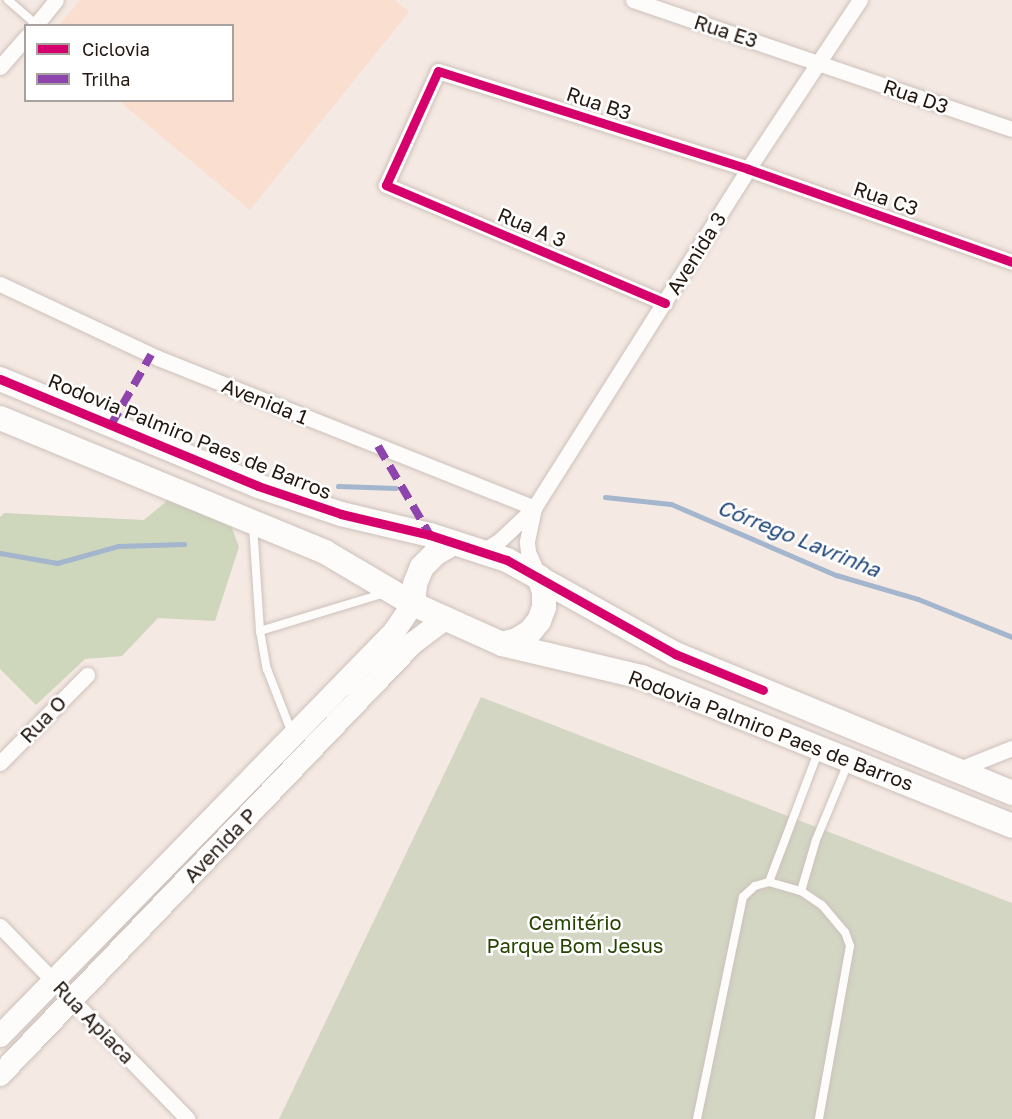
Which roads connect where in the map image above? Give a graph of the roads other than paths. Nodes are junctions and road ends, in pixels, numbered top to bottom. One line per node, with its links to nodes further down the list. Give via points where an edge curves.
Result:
1 (8, 0): 5 (lane)
2 (56, 0): 6 (street)
3 (633, 0): 8 (street, Rua E3)
4 (860, 0): 8 (street, Avenida 3)
5 (34, 24)
6 (36, 24)
7 (24, 39): 9 (street)
8 (819, 63): 10 (street, Rua D3); 11 (street, Avenida 3)
9 (0, 67)
10 (1012, 129)
11 (748, 169): 12 (street, Rua B3, via 438,71); 13 (street, Rua C3); 15 (street, Avenida 3)
12 (386, 184): 15 (street, Rua A 3)
13 (1012, 262)
14 (0, 284): 18 (street, Avenida 1, via 158,358)
15 (664, 303): 18 (street, Avenida 3)
16 (0, 380): 20 (main road, Rodovia Palmiro Paes de Barros, via 258,486 341,514)
17 (0, 418): 19 (main road, Rodovia Palmiro Paes de Barros)
18 (534, 508): 21 (street, via 501,540); 22 (street, via 527,542)
19 (253, 521): 23 (main road, Rodovia Palmiro Paes de Barros, via 325,552); 26 (lane)
20 (453, 543): 21 (main road, Rodovia Palmiro Paes de Barros); 24 (main road, via 436,552 422,567)
21 (481, 552): 22 (main road, Rodovia Palmiro Paes de Barros)
22 (539, 577): 27 (main road, via 544,599 539,621 530,633); 35 (main road, Rodovia Palmiro Paes de Barros, via 675,654)
23 (392, 591): 24 (main road, Rodovia Palmiro Paes de Barros); 26 (lane)
24 (413, 604): 25 (main road, Rodovia Palmiro Paes de Barros); 29 (street, Avenida P, via 394,632)
25 (445, 619): 27 (main road, Rodovia Palmiro Paes de Barros); 32 (street, Avenida P, via 413,643)
26 (260, 631): 29 (lane, via 267,669)
27 (502, 644): 30 (main road, Rodovia Palmiro Paes de Barros, via 642,677)
28 (87, 675): 34 (street, Rua O)
29 (294, 735): 32 (lane); 41 (street, Avenida P)
30 (819, 748): 33 (main road, Rodovia Palmiro Paes de Barros); 38 (lane)
31 (1012, 748): 35 (street)
32 (309, 752): 42 (street, Avenida P)
33 (849, 760): 37 (main road, Rodovia Palmiro Paes de Barros); 39 (lane, via 816,840)
34 (0, 763)
35 (957, 770): 36 (main road, Rodovia Palmiro Paes de Barros)
36 (1012, 793)
37 (1012, 826)
38 (769, 882): 39 (lane); 46 (lane, via 755,886 743,897)
39 (801, 891): 47 (lane, via 831,913 850,946)
40 (0, 926): 41 (street, Rua Apiaca)
41 (54, 980): 42 (street, Rua Apiaca); 43 (street, Avenida P)
42 (73, 1000): 44 (street, Avenida P); 45 (street, Rua Apiaca)
43 (0, 1036)
44 (0, 1075)
45 (188, 1119)
46 (697, 1119)
47 (819, 1119)

